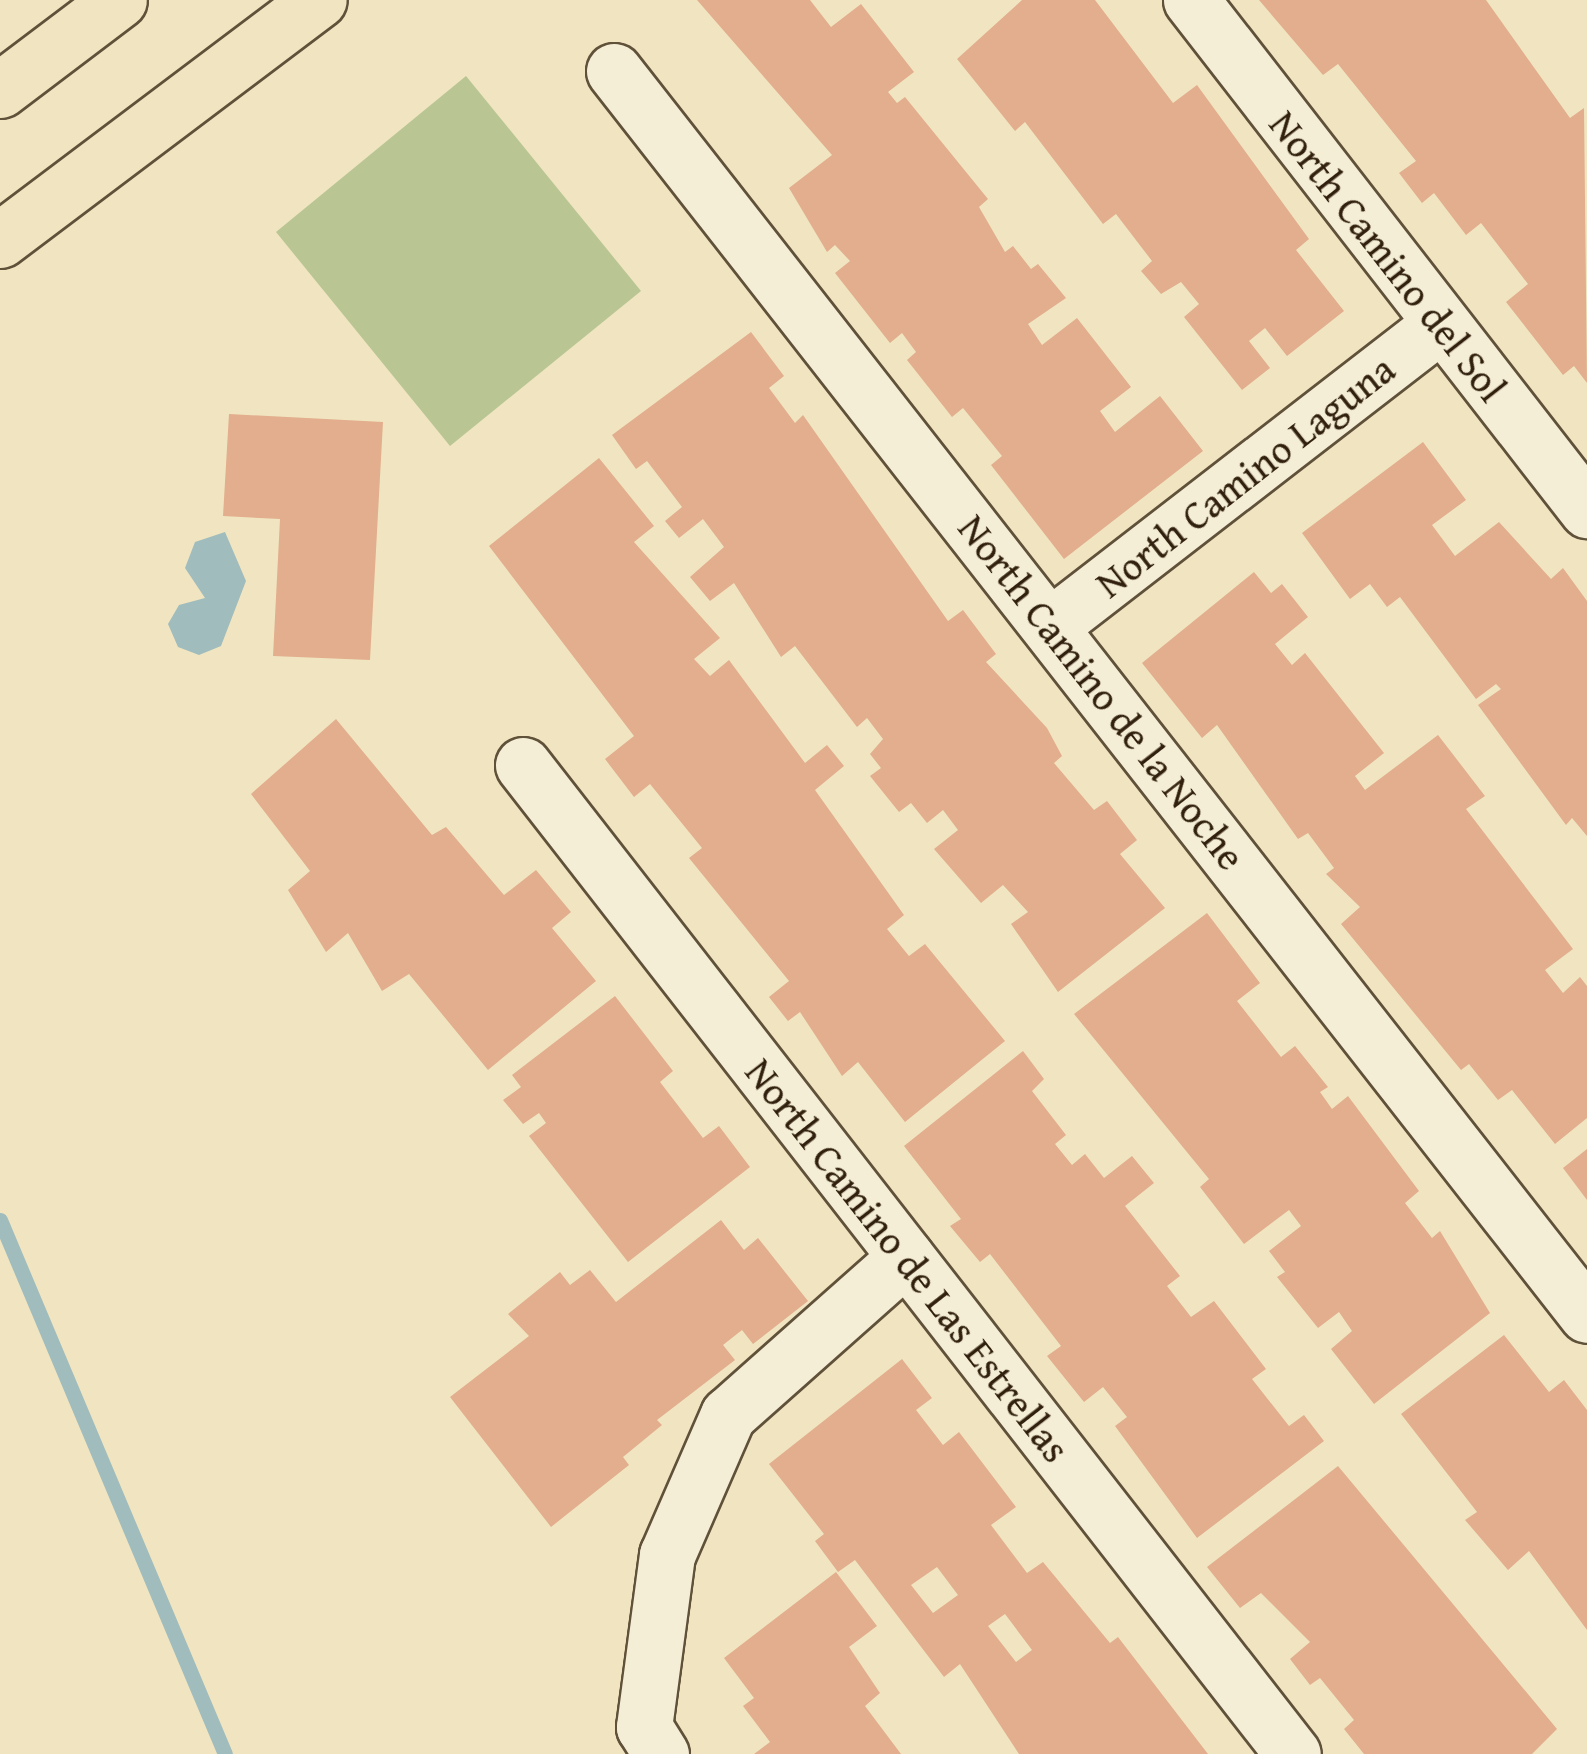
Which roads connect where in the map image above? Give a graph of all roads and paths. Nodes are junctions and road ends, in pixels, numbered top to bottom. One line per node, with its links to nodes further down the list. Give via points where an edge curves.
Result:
1 (120, 0): 5 (main road)
2 (319, 0): 6 (main road)
3 (1191, 0): 7 (street, North Camino del Sol)
4 (614, 71): 9 (street, North Camino de la Noche)
5 (0, 90)
6 (0, 240)
7 (1439, 325): 8 (street, North Camino del Sol); 9 (street, North Camino Laguna)
8 (1587, 510)
9 (1050, 626): 12 (street, North Camino de la Noche)
10 (523, 765): 11 (street, North Camino de Las Estrellas)
11 (906, 1257): 13 (street, via 728,1415 667,1555 644,1728); 14 (street, North Camino de Las Estrellas)
12 (1587, 1316)
13 (661, 1754)
14 (1293, 1754)

